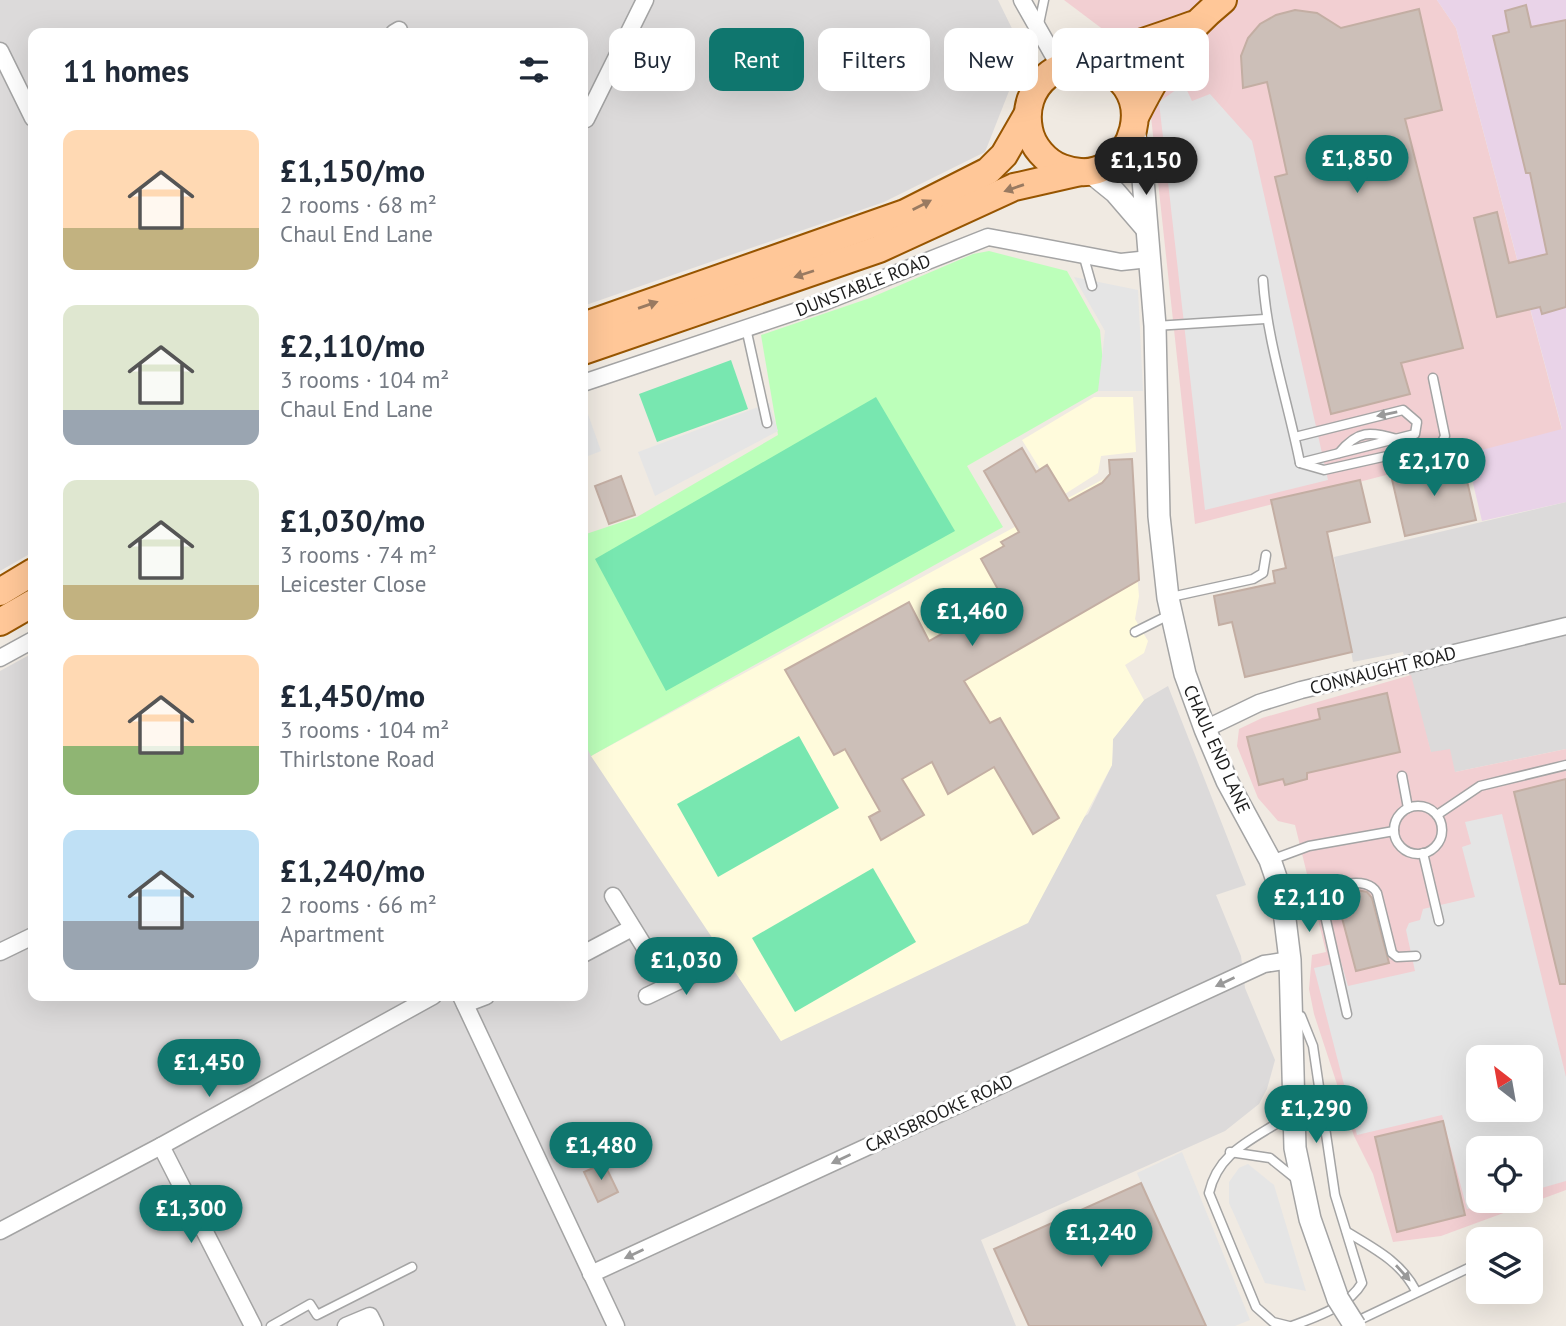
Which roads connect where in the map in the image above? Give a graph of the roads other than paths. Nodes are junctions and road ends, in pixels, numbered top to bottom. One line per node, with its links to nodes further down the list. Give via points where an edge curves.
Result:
1 (645, 0): 13 (street)
2 (1022, 0): 5 (street)
3 (1044, 0): 5 (lane)
4 (1223, 0): 6 (main road)
5 (1039, 25): 8 (street)
6 (1192, 25): 7 (main road); 15 (main road, via 1160,68)
7 (1183, 28)
8 (1052, 42)
9 (0, 51): 12 (street)
10 (1052, 77): 14 (main road, via 1037,87)
11 (1127, 91): 15 (main road)
12 (28, 108)
13 (588, 115)
14 (1027, 115): 16 (main road, via 1029,132 1042,154 1063,169); 23 (main road, one-way to 14, via 905,213 988,171 1004,155)
15 (1135, 123): 16 (main road, via 1118,158); 17 (street, CHAUL END LANE)
16 (1085, 171): 17 (street, via 1115,192); 26 (main road, DUNSTABLE ROAD, one-way to 26, via 1014,187 879,249)
17 (1146, 228): 19 (street, CHAUL END LANE)
18 (1083, 254): 19 (street, DUNSTABLE ROAD, via 1121,262); 21 (lane); 25 (street, DUNSTABLE ROAD, via 988,237)
19 (1149, 259): 24 (street, CHAUL END LANE)
20 (1263, 280): 22 (lane)
21 (1092, 286)
22 (1265, 318): 24 (lane); 30 (lane)
23 (588, 324)
24 (1155, 326): 38 (street, CHAUL END LANE, via 1158,516)
25 (746, 328): 28 (street, DUNSTABLE ROAD); 29 (lane)
26 (588, 349)
27 (1433, 378): 33 (lane, via 1445,436 1441,444 1324,470)
28 (588, 381)
29 (767, 423)
30 (1295, 437): 31 (lane, one-way to 30, via 1415,434 1417,422 1403,410); 33 (lane)
31 (1398, 440): 32 (lane); 32 (lane, via 1375,432 1351,438)
32 (1339, 453): 33 (lane)
33 (1300, 463)
34 (1266, 555): 38 (lane, via 1263,573 1252,579)
35 (28, 575): 36 (main road)
36 (0, 592)
37 (28, 606): 39 (main road)
38 (1169, 606): 41 (lane); 44 (street, CHAUL END LANE, via 1185,674)
39 (0, 622)
40 (1566, 626): 44 (street, CONNAUGHT ROAD, via 1301,690 1259,703)
41 (1135, 632)
42 (28, 643): 43 (street)
43 (0, 658)
44 (1205, 729): 51 (street, CHAUL END LANE)
45 (1566, 765): 48 (lane, via 1480,786)
46 (1402, 776): 47 (lane)
47 (1408, 808): 48 (lane, via 1424,806); 49 (lane, via 1397,817)
48 (1437, 815): 50 (lane, via 1441,838)
49 (1394, 831): 50 (lane, via 1400,846); 51 (lane, via 1309,845)
50 (1423, 853): 53 (lane)
51 (1270, 860): 59 (street, CHAUL END LANE, via 1282,895)
52 (613, 896): 54 (street)
53 (1439, 921)
54 (632, 928): 56 (street); 61 (street)
55 (28, 939): 57 (street)
56 (588, 951)
57 (0, 953)
58 (1416, 956): 65 (lane, via 1392,953 1373,885 1364,882 1328,892 1322,902)
59 (1290, 960): 66 (street, CHAUL END LANE); 75 (street, CARISBROOKE ROAD, one-way to 75, via 1264,964)
60 (710, 966): 61 (street)
61 (668, 985): 62 (street)
62 (647, 996)
63 (424, 1001): 68 (street)
64 (463, 1001): 75 (street)
65 (1347, 1014)
66 (1289, 1016): 67 (street, CHAUL END LANE); 72 (lane, via 1301,1016 1313,1046 1335,1195)
67 (1292, 1112): 69 (lane); 70 (street, CHAUL END LANE)
68 (161, 1146): 71 (street); 79 (street)
69 (1230, 1152): 70 (lane, via 1270,1158); 78 (lane, via 1217,1168 1209,1192 1256,1307)
70 (1302, 1184): 76 (street, CHAUL END LANE)
71 (0, 1231)
72 (1347, 1232): 77 (lane, one-way to 77, via 1387,1256 1409,1277); 84 (lane, via 1362,1283 1356,1295)
73 (412, 1267): 80 (lane, via 317,1315 310,1304)
74 (1466, 1269): 77 (lane)
75 (591, 1274): 83 (street)
76 (1335, 1290): 85 (street, CHAUL END LANE, bridge); 86 (street, CHAUL END LANE, bridge)
77 (1416, 1291): 85 (lane)
78 (1273, 1324): 84 (lane)
79 (253, 1326)
80 (271, 1326)
81 (346, 1326): 82 (street, via 370,1316)
82 (375, 1326)
83 (616, 1326)
84 (1290, 1326)
85 (1346, 1326)
86 (1355, 1326)

